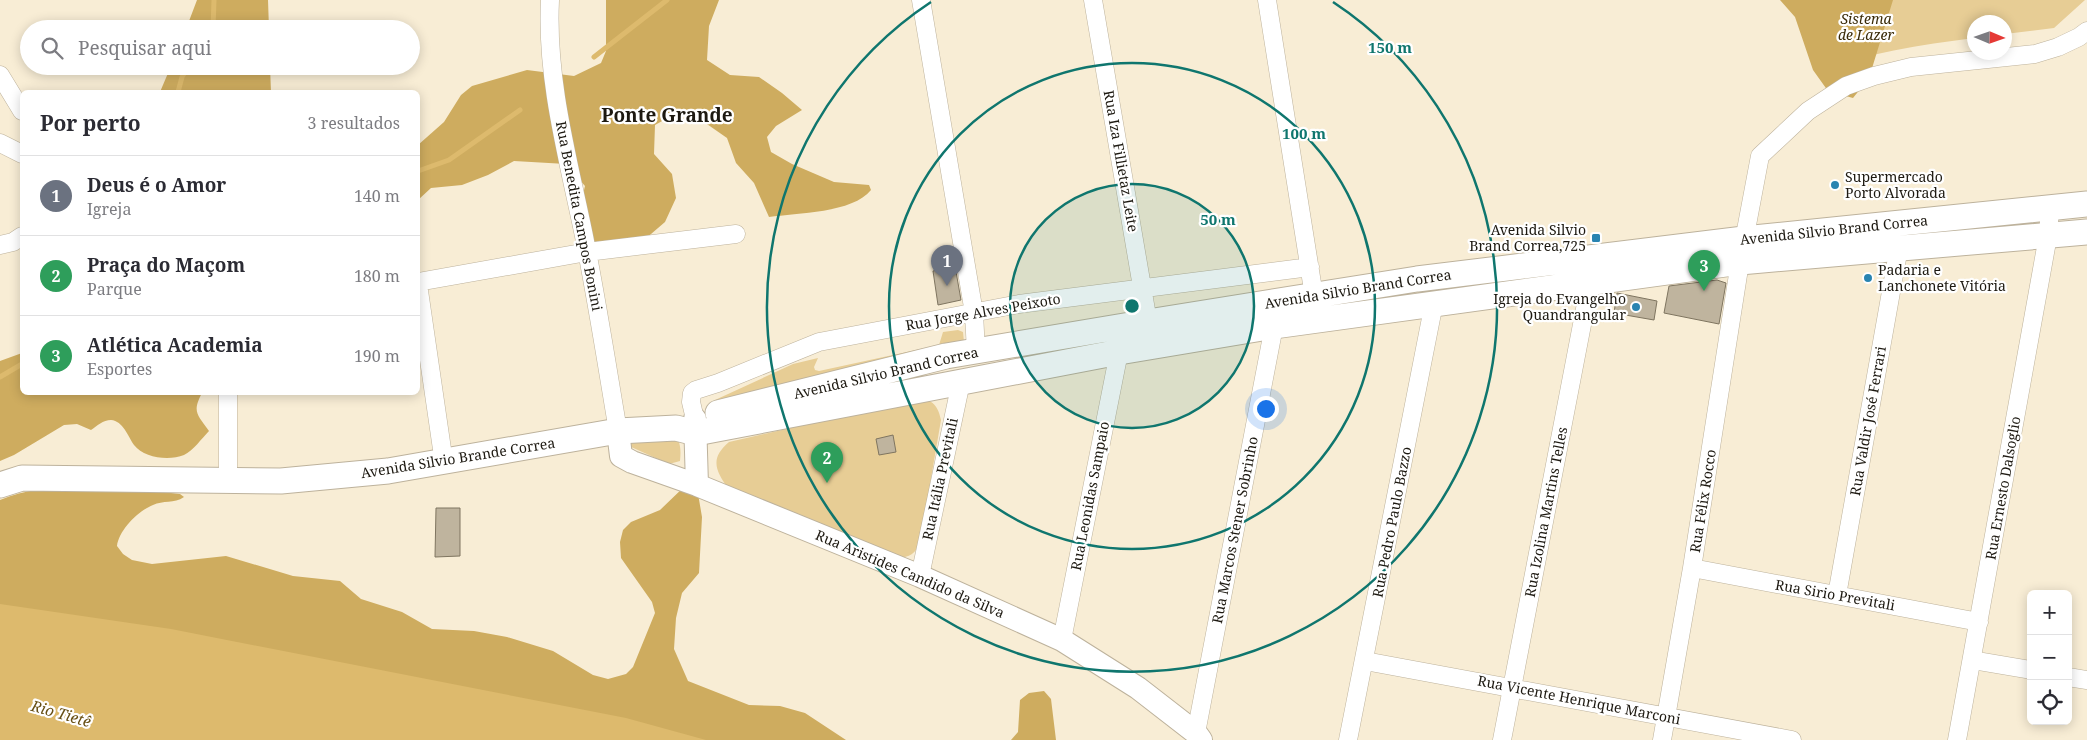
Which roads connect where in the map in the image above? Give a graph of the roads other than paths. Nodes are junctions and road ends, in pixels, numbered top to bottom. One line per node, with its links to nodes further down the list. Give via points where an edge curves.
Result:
1 (550, 0): 19 (street, Rua Benedita Campos Bonini, via 553,84)
2 (921, 0): 27 (street)
3 (1093, 0): 23 (street, Rua Iza Fillietaz Leite)
4 (1267, 0): 20 (street)
5 (2087, 31): 18 (street, Rua Félix Rocco, via 2058,47 2034,54 1911,67 1846,86 1808,111 1760,156)
6 (0, 75): 7 (street)
7 (20, 108)
8 (0, 143): 9 (street)
9 (20, 153)
10 (2087, 204): 11 (main road, Avenida Silvio Brand Correa)
11 (2050, 208): 14 (street); 18 (main road, Avenida Silvio Brand Correa)
12 (2087, 232): 14 (main road, Avenida Silvio Brand Correa)
13 (736, 234): 19 (street)
14 (2048, 236): 17 (main road, Avenida Silvio Brand Correa); 43 (street, Rua Ernesto Dalsoglio)
15 (20, 237): 16 (street)
16 (0, 245)
17 (1899, 247): 18 (main road, Avenida Silvio Brand Correa); 42 (street, Rua Valdir José Ferrari)
18 (1742, 251): 22 (main road, Avenida Silvio Brand Correa); 24 (main road, Avenida Silvio Brand Correa, via 1417,279); 40 (street, Rua Félix Rocco)
19 (587, 252): 21 (street); 35 (street, Rua Benedita Campos Bonini)
20 (1310, 268): 23 (street, Rua Jorge Alves Peixoto); 24 (street)
21 (420, 283)
22 (1590, 283): 26 (main road, Avenida Silvio Brand Correa); 50 (street, Rua Izolina Martins Telles)
23 (1142, 288): 27 (street, Rua Jorge Alves Peixoto); 28 (street, Rua Iza Fillietaz Leite)
24 (1314, 296): 28 (main road, Avenida Silvio Brand Correa)
25 (420, 297): 36 (street)
26 (1434, 304): 29 (main road, Avenida Silvio Brand Correa); 46 (street, Rua Pedro Paulo Bazzo)
27 (974, 313): 30 (street); 34 (street, Rua Jorge Alves Peixoto, via 819,342 696,390 691,398)
28 (1148, 322): 30 (main road, Avenida Silvio Brand Correa)
29 (1274, 326): 31 (main road, Avenida Silvio Brand Correa); 52 (street, Rua Marcos Stener Sobrinho)
30 (976, 352): 34 (main road, Avenida Silvio Brand Correa, via 946,356)
31 (1119, 352): 32 (main road, Avenida Silvio Brand Correa); 44 (street, Rua Leonidas Sampaio)
32 (961, 382): 34 (main road, Avenida Silvio Brand Correa); 41 (street, Rua Itália Previtali)
33 (228, 395): 37 (street)
34 (689, 427): 35 (main road, Avenida Silvio Brande Correa); 39 (street)
35 (618, 431): 36 (main road, Avenida Silvio Brande Correa); 39 (street, Rua Aristides Candido da Silva, via 621,456)
36 (444, 463): 37 (main road, Avenida Silvio Brande Correa, via 316,478)
37 (228, 481): 38 (main road, Avenida Silvio Brande Correa, via 22,478)
38 (0, 485)
39 (697, 485): 41 (street, Rua Aristides Candido da Silva)
40 (1692, 568): 42 (street, Rua Sirio Previtali); 51 (street, Rua Félix Rocco)
41 (920, 576): 44 (street, Rua Aristides Candido da Silva)
42 (1837, 595): 43 (street, Rua Sirio Previtali)
43 (1979, 622): 45 (street, Rua Ernesto Dalsoglio)
44 (1062, 640): 52 (street, Rua Aristides Candido da Silva, via 1138,688)
45 (1972, 660): 47 (street); 57 (street, Rua Ernesto Dalsoglio)
46 (1365, 661): 50 (street, Rua Vicente Henrique Marconi); 53 (street, Rua Pedro Paulo Bazzo)
47 (2027, 669)
48 (2072, 678): 49 (street)
49 (2087, 680)
50 (1512, 688): 51 (street, Rua Vicente Henrique Marconi); 54 (street, Rua Izolina Martins Telles)
51 (1667, 717): 55 (street, Rua Félix Rocco); 56 (street, Rua Vicente Henrique Marconi)
52 (1198, 737)
53 (1348, 740)
54 (1502, 740)
55 (1662, 740)
56 (1792, 740)
57 (1958, 740)

